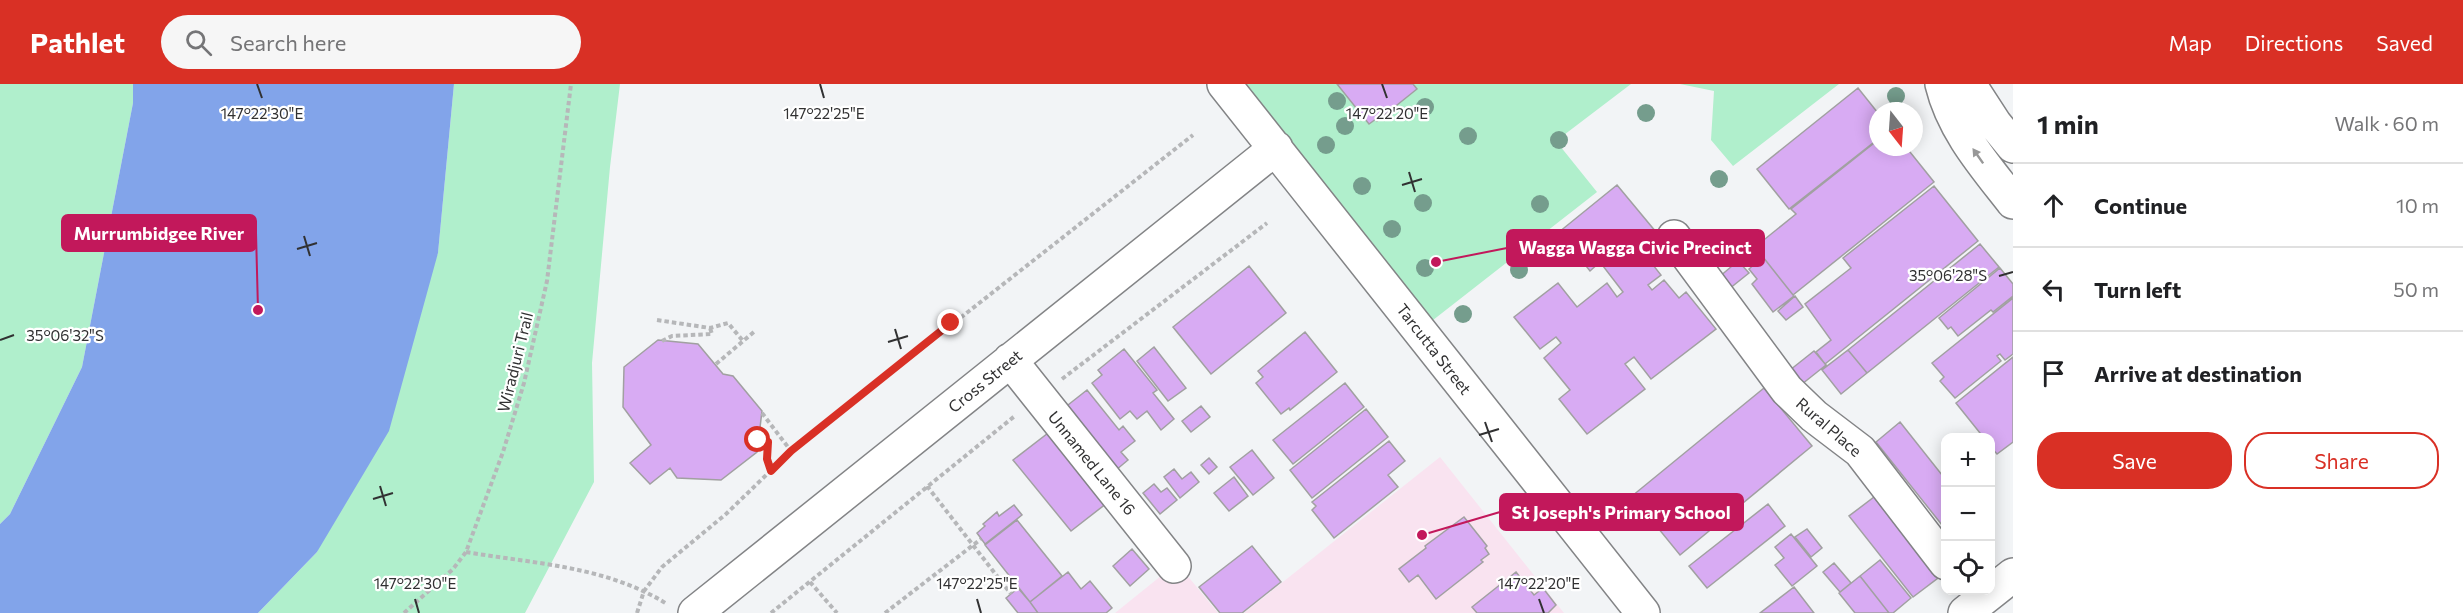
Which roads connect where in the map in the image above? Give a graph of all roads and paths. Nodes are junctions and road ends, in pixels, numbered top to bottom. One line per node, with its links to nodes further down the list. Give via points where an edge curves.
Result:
1 (571, 84): 24 (path, Wiradjuri Trail, via 554,239 537,329 503,452)
2 (1224, 84): 7 (street, Tarcutta Street)
3 (1942, 84): 8 (street, one-way to 3, via 1966,139)
4 (1969, 84): 6 (street)
5 (1193, 135): 19 (path)
6 (2013, 146)
7 (1276, 148): 15 (street, Cross Street); 37 (street, Tarcutta Street)
8 (2013, 202)
9 (1674, 237): 25 (street, Rural Place, via 1749,354 1814,416 1860,450)
10 (657, 320): 11 (path)
11 (711, 328): 13 (path, via 728,322); 14 (path, via 712,334 672,336)
12 (755, 331): 13 (path)
13 (743, 340): 16 (path)
14 (662, 341)
15 (1010, 360): 26 (street, Unnamed Lane 16); 32 (street, Cross Street)
16 (716, 364)
17 (762, 413): 19 (path)
18 (758, 440): 20 (path, via 768,442)
19 (791, 451): 20 (path)
20 (771, 471): 29 (path, via 662,567)
21 (927, 486): 23 (path)
22 (981, 539): 23 (path)
23 (973, 546): 30 (path); 36 (path)
24 (466, 552): 29 (path, via 572,567 615,578); 33 (path, Wiradjuri Trail, via 453,569)
25 (1941, 556)
26 (1174, 566)
27 (2013, 575): 31 (street)
28 (810, 581): 35 (path)
29 (644, 591): 32 (path); 34 (path)
30 (1011, 594)
31 (1970, 602)
32 (683, 610)
33 (404, 613)
34 (637, 613)
35 (837, 613)
36 (885, 613)
37 (1643, 613)

